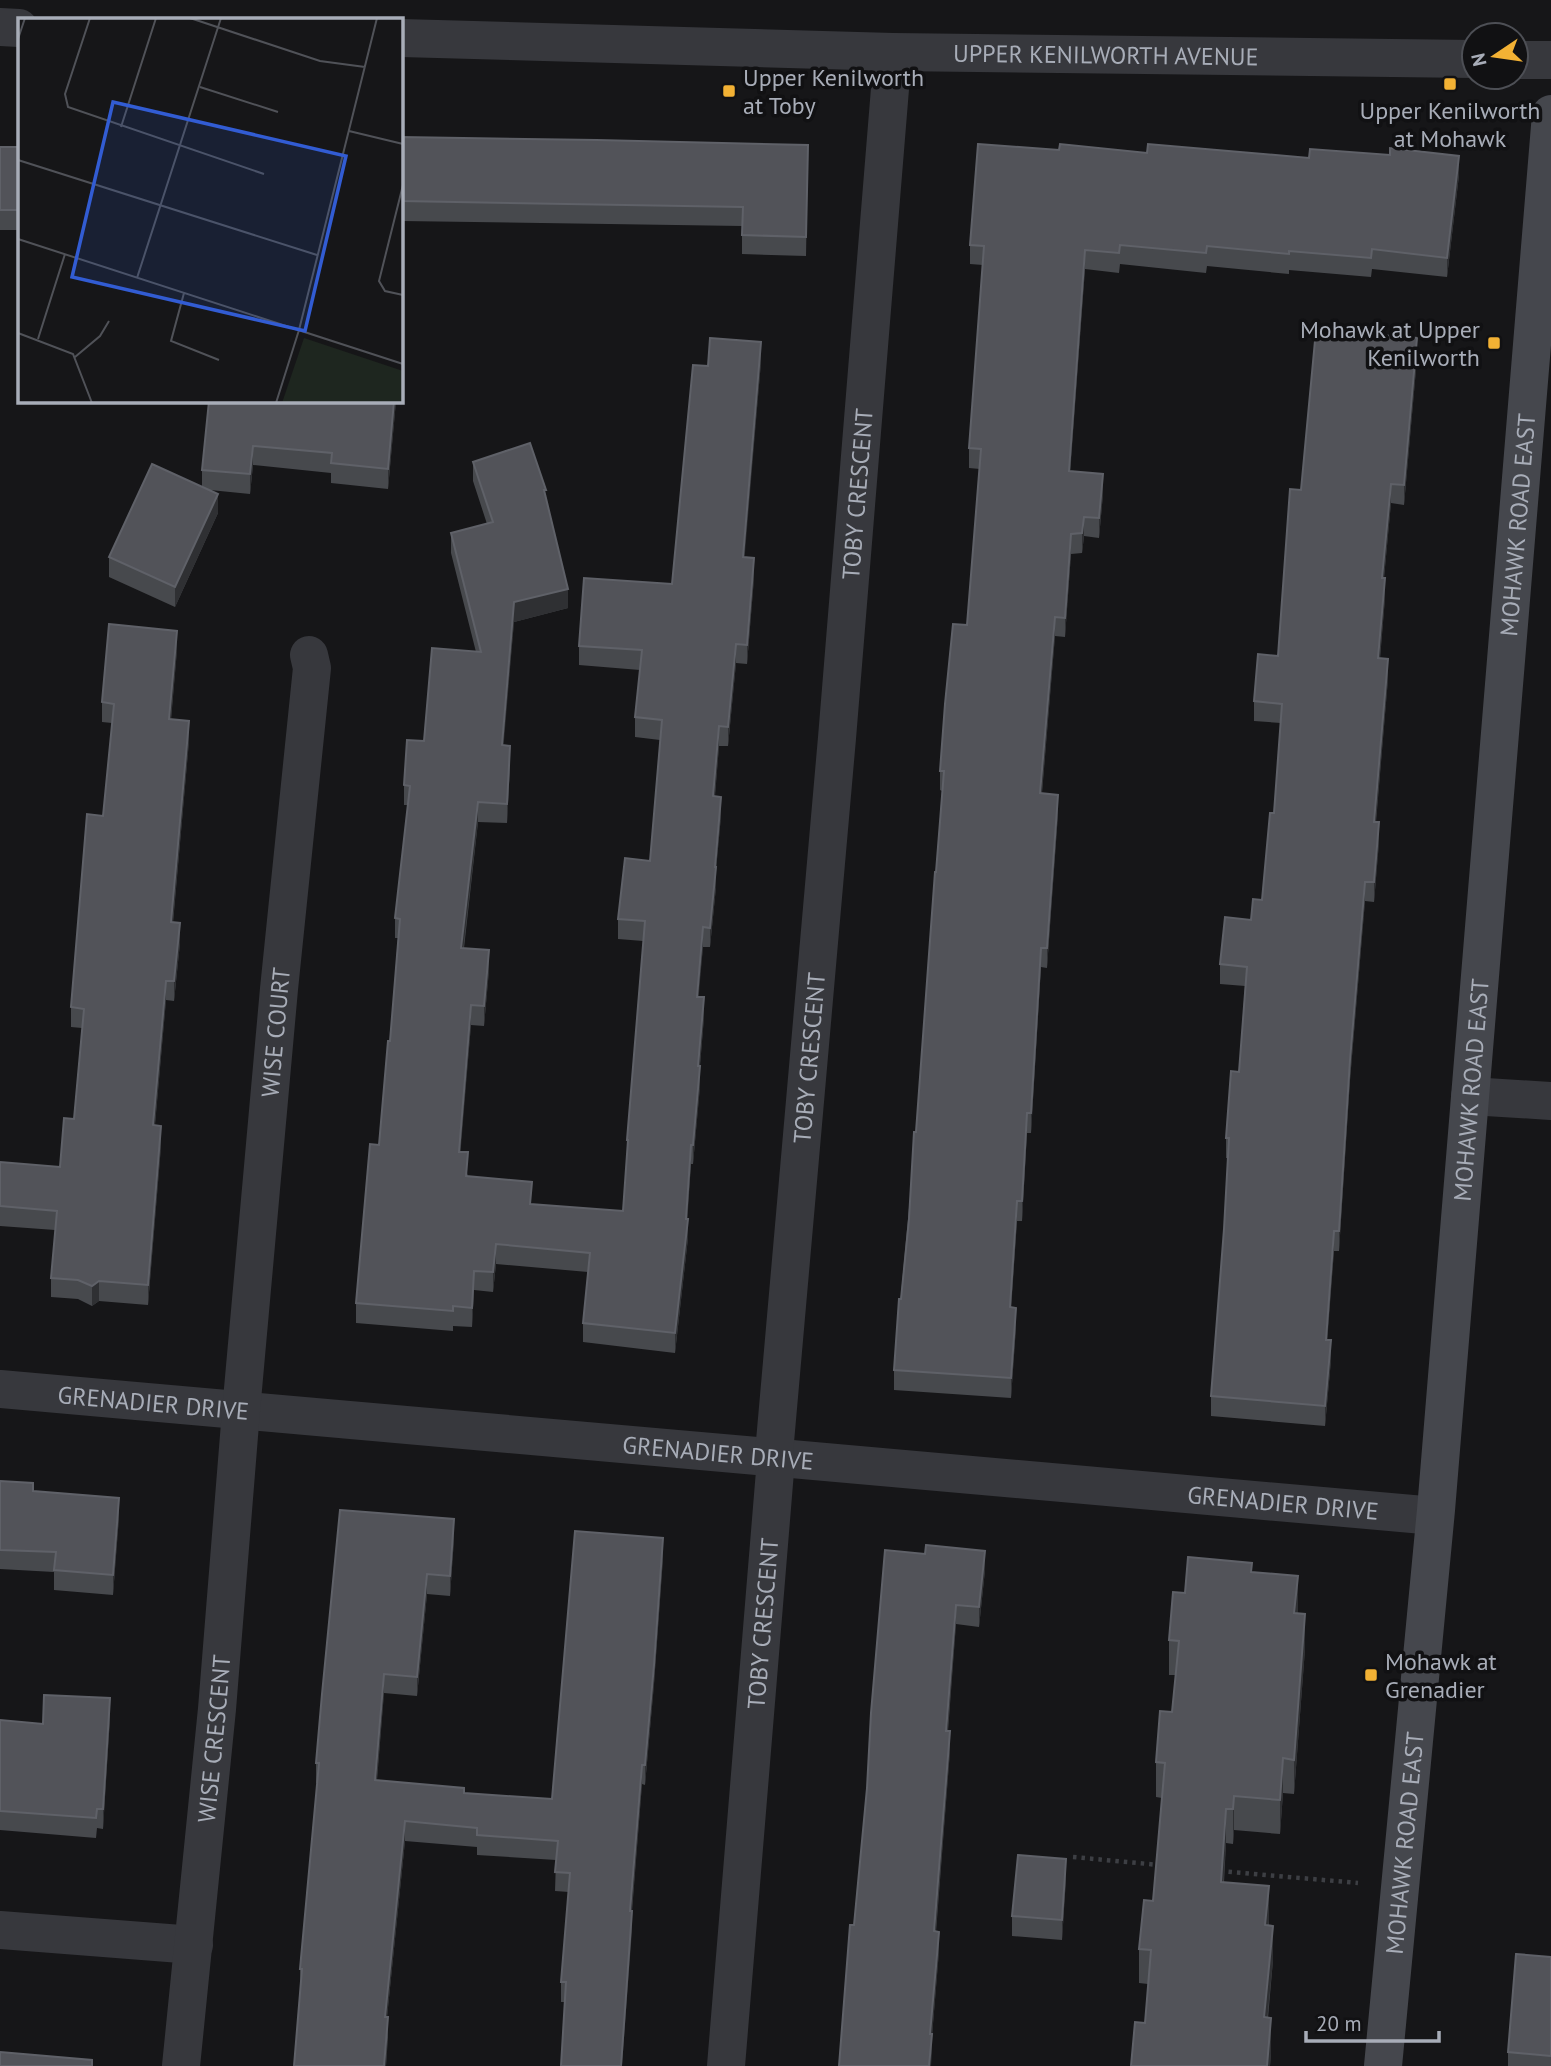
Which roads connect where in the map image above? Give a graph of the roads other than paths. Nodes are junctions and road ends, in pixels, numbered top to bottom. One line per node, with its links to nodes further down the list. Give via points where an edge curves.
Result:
1 (0, 27): 2 (street)
2 (18, 28)
3 (402, 38): 4 (street, UPPER KENILWORTH AVENUE)
4 (893, 52): 5 (street, UPPER KENILWORTH AVENUE); 14 (street, TOBY CRESCENT)
5 (1460, 59)
6 (1530, 60): 7 (street)
7 (1551, 60)
8 (1551, 114): 10 (main road, MOHAWK ROAD EAST)
9 (309, 655): 13 (street, WISE COURT, via 312,668)
10 (1470, 1096): 11 (street); 15 (main road, MOHAWK ROAD EAST)
11 (1551, 1101)
12 (0, 1389): 13 (street, GRENADIER DRIVE)
13 (241, 1411): 14 (street, GRENADIER DRIVE); 17 (street, WISE CRESCENT)
14 (776, 1459): 15 (street, GRENADIER DRIVE); 19 (street, TOBY CRESCENT)
15 (1435, 1516): 20 (main road, MOHAWK ROAD EAST)
16 (0, 1930): 17 (street)
17 (194, 1945): 18 (street, WISE CRESCENT)
18 (181, 2066)
19 (726, 2066)
20 (1383, 2066)

